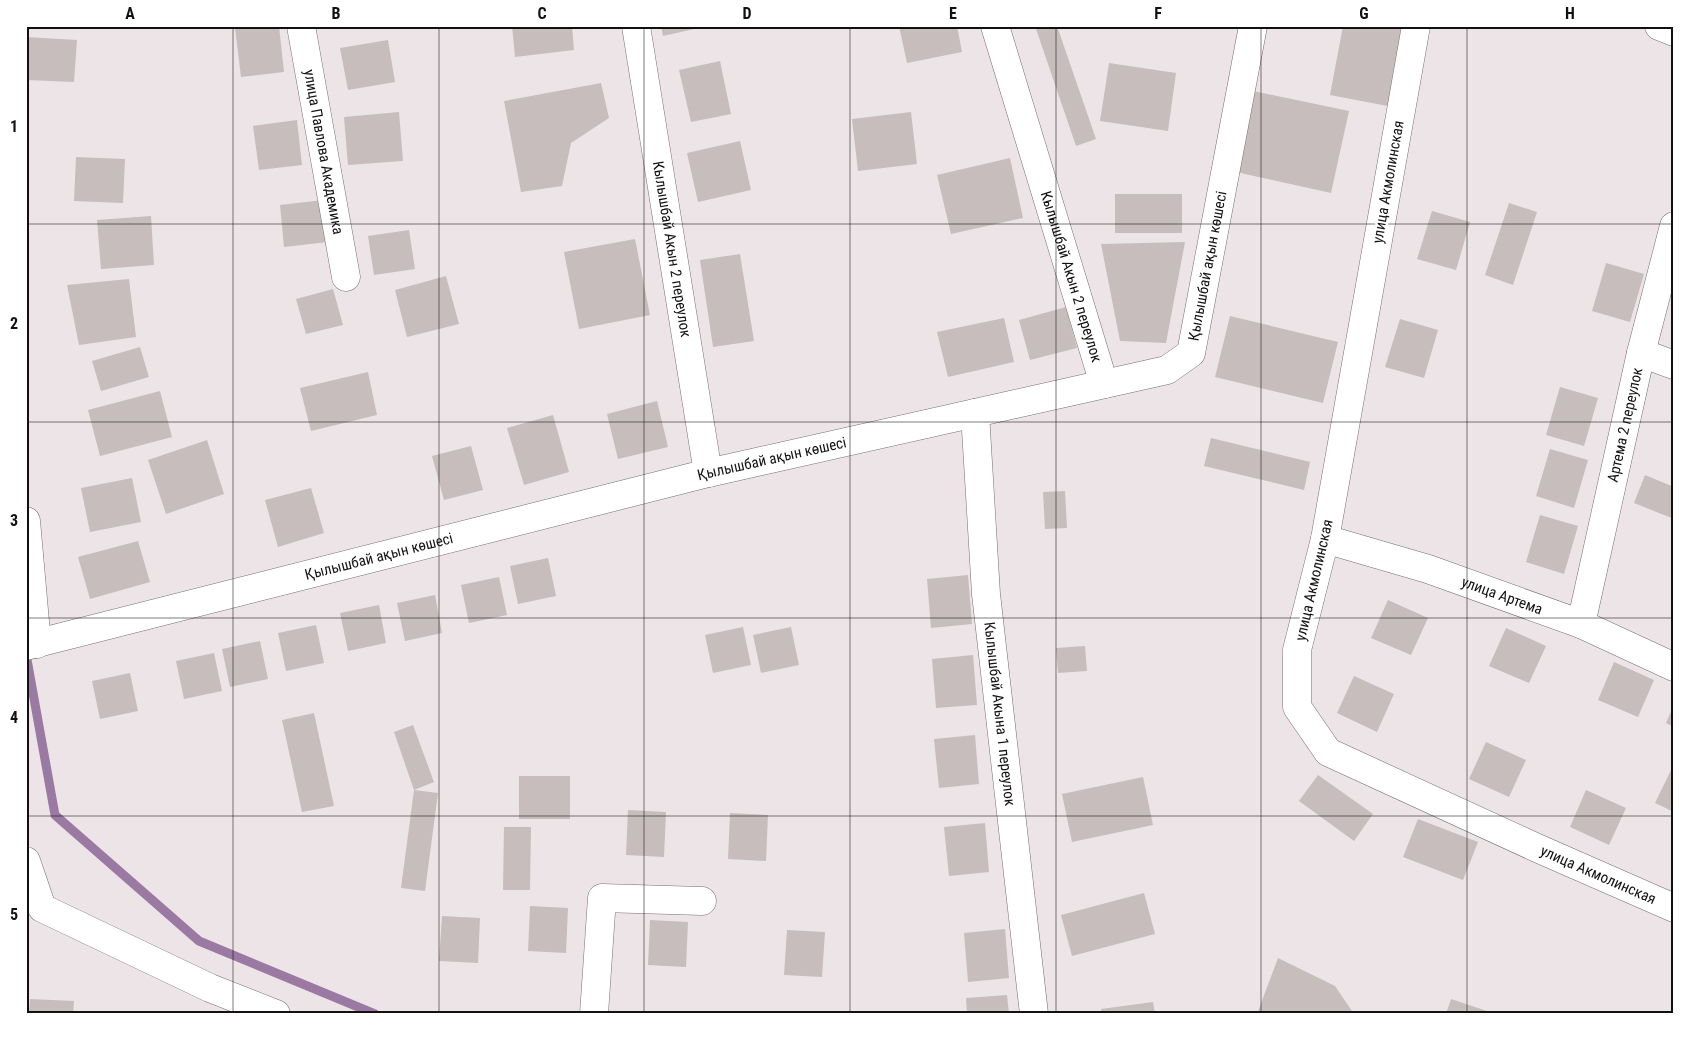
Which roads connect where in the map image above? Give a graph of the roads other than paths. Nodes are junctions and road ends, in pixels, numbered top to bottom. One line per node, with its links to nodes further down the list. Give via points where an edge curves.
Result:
1 (302, 26): 9 (street, улица Павлова Академика)
2 (636, 26): 14 (street, Кылышбай Акын 2 переулок)
3 (995, 26): 12 (street, Кылышбай Акын 2 переулок)
4 (1253, 26): 12 (street, Қылышбай ақын көшесі, via 1191,353 1167,370)
5 (1416, 26): 16 (street, улица Акмолинская)
6 (1659, 26): 7 (street)
7 (1674, 32)
8 (1674, 226): 10 (street, Артема 2 переулок)
9 (346, 277)
10 (1641, 353): 11 (street); 17 (street, Артема 2 переулок)
11 (1674, 365)
12 (1104, 384): 13 (street, Қылышбай ақын көшесі)
13 (975, 413): 14 (street, Қылышбай ақын көшесі); 26 (street, Кылышбай Акына 1 переулок, via 986,594)
14 (708, 473): 18 (street, Қылышбай ақын көшесі)
15 (26, 521): 18 (street)
16 (1325, 539): 17 (street, улица Артема, via 1428,569); 22 (street, улица Акмолинская, via 1297,650 1297,707 1328,752)
17 (1581, 624): 19 (street, улица Артема)
18 (32, 645)
19 (1674, 668)
20 (26, 861): 23 (street)
21 (702, 901): 25 (street, via 602,898)
22 (1674, 908)
23 (34, 912): 24 (street)
24 (276, 1014)
25 (594, 1014)
26 (1034, 1014)

